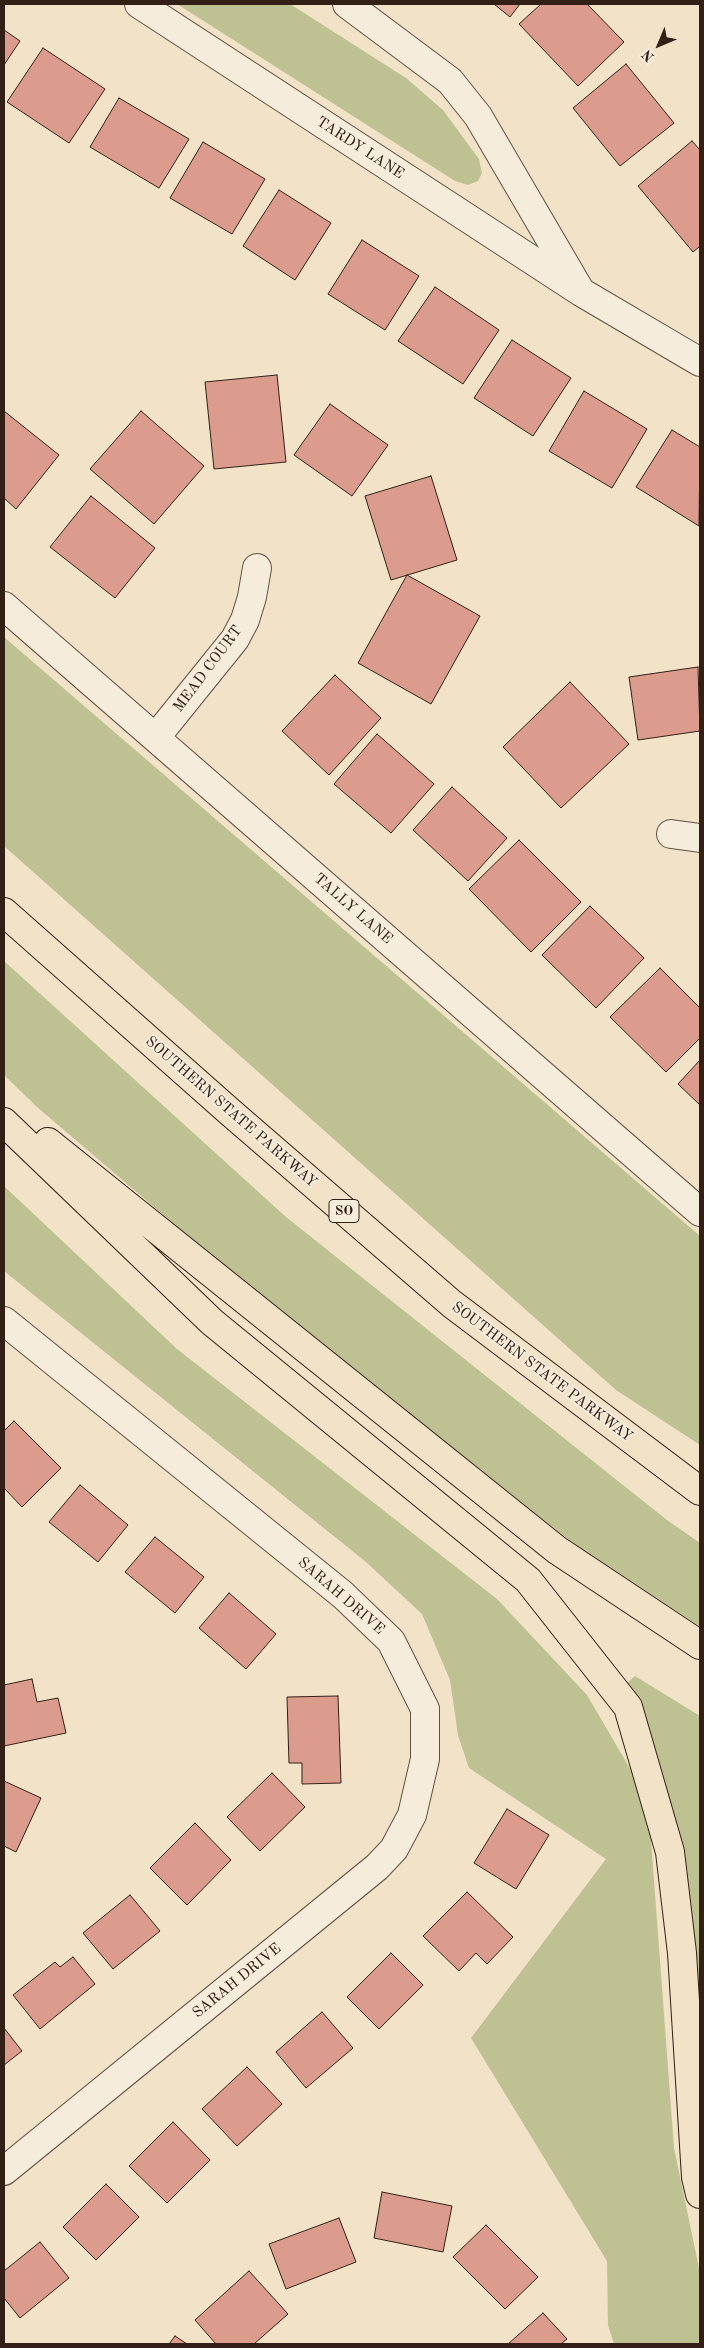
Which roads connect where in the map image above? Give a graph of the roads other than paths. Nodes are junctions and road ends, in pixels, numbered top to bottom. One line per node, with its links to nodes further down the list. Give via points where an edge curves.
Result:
1 (139, 4): 3 (street, TARDY LANE)
2 (347, 4): 3 (street, TARDY LANE, via 450,80 478,116)
3 (581, 292): 4 (street, TARDY LANE)
4 (700, 362)
5 (257, 568): 7 (street, MEAD COURT, via 245,620 235,639)
6 (4, 606): 7 (street, TALLY LANE)
7 (156, 737): 13 (street, TALLY LANE)
8 (671, 834): 9 (street)
9 (700, 838)
10 (4, 912): 15 (highway, SOUTHERN STATE PARKWAY / SO, via 452,1304)
11 (4, 1107): 18 (highway, via 556,1550)
12 (4, 1122): 20 (highway, via 212,1322 528,1580 628,1707 670,1852 682,1953 696,2177)
13 (700, 1212)
14 (4, 1321): 19 (street, SARAH DRIVE, via 343,1595 391,1641 425,1709 425,1759 412,1815 394,1849 377,1867)
15 (662, 1464): 16 (highway); 17 (highway, SOUTHERN STATE PARKWAY / SO)
16 (700, 1478)
17 (700, 1491)
18 (700, 1644)
19 (4, 2170)
20 (700, 2194)

